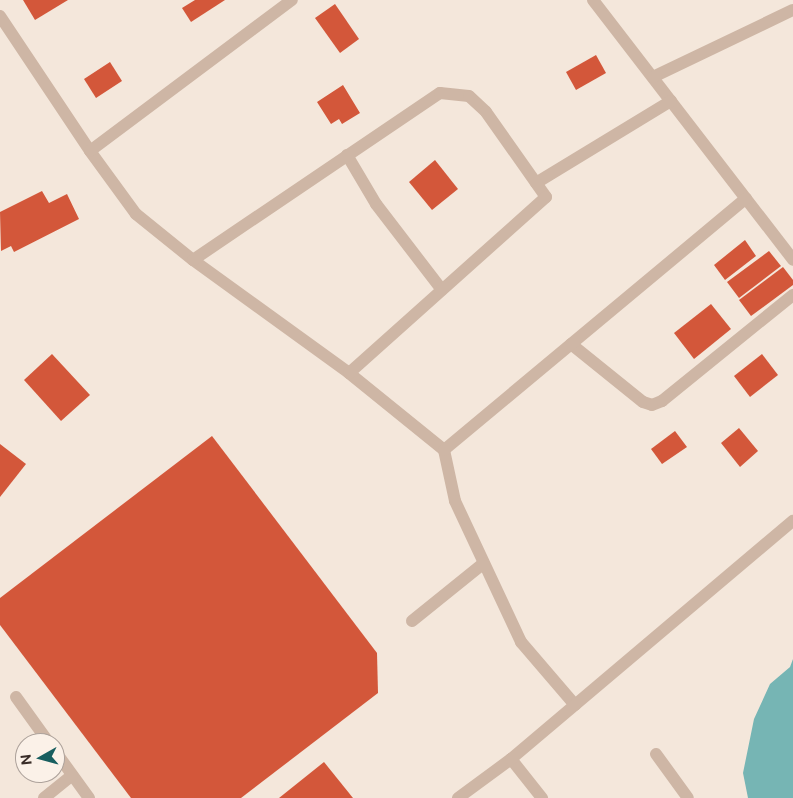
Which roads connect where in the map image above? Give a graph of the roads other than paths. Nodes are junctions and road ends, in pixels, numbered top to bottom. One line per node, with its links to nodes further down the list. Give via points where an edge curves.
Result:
1 (292, 0): 7 (street)
2 (593, 0): 5 (street)
3 (793, 10): 5 (street)
4 (0, 16): 7 (street)
5 (653, 77): 6 (street)
6 (671, 100): 9 (street); 10 (street)
7 (90, 151): 11 (street, via 136,214)
8 (347, 155): 9 (street, via 440,93 469,96 486,112); 11 (street); 13 (street, via 376,204)
9 (536, 183): 13 (street, via 546,197)
10 (746, 198): 12 (street); 15 (street)
11 (194, 260): 16 (street)
12 (793, 260)
13 (442, 290): 16 (street)
14 (793, 295): 15 (street, via 662,401 652,404 643,402)
15 (571, 344): 17 (street)
16 (349, 373): 17 (street)
17 (444, 450): 19 (street, via 455,501)
18 (793, 521): 22 (street)
19 (484, 563): 20 (street); 22 (street, via 521,642)
20 (412, 621)
21 (16, 697): 23 (street)
22 (575, 705): 25 (street)
23 (42, 733)
24 (656, 754): 32 (street)
25 (511, 759): 30 (street); 31 (street)
26 (65, 765): 27 (street)
27 (72, 775): 28 (street); 29 (street)
28 (44, 798)
29 (89, 798)
30 (458, 798)
31 (542, 798)
32 (688, 798)

